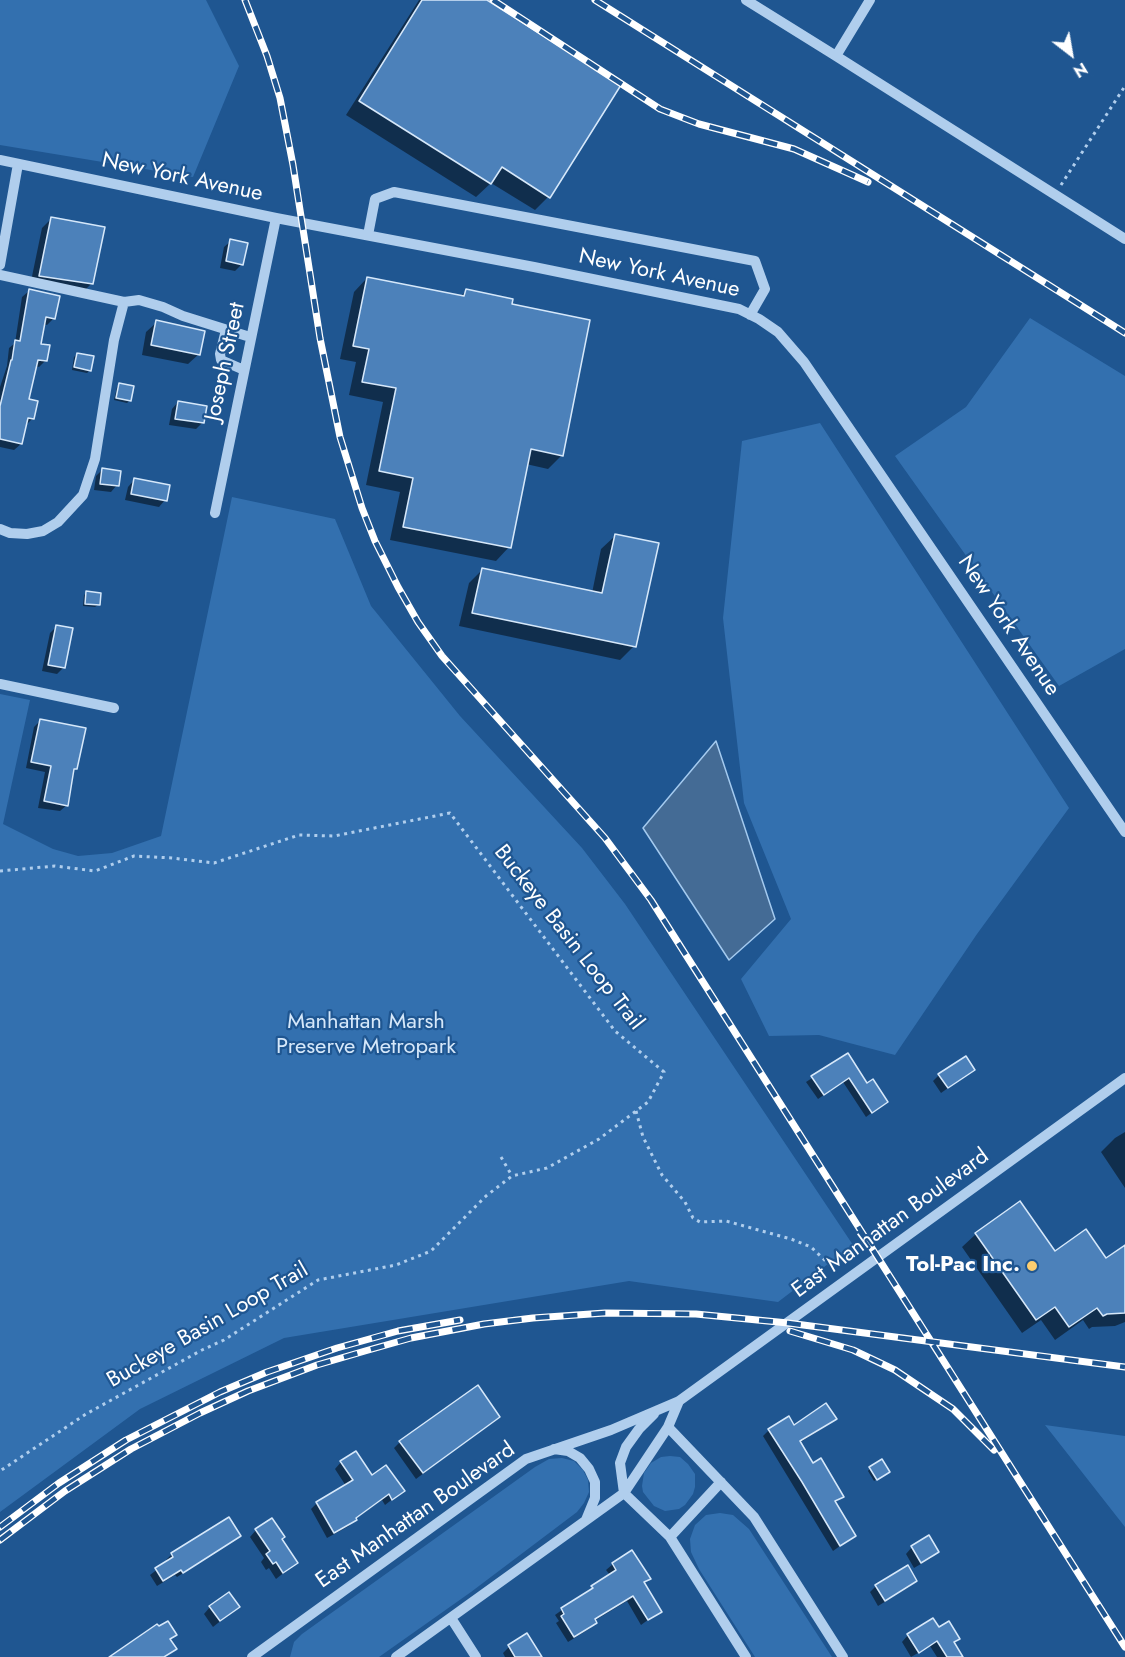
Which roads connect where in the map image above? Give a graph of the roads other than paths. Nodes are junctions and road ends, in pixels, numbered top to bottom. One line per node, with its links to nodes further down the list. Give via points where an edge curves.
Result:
1 (746, 0): 3 (street)
2 (870, 0): 3 (street)
3 (836, 56): 8 (street)
4 (0, 160): 5 (street, New York Avenue)
5 (18, 164): 6 (street, New York Avenue); 9 (street)
6 (276, 218): 7 (street, New York Avenue); 14 (street, Joseph Street)
7 (368, 235): 12 (street, New York Avenue, via 739,309); 12 (street, via 375,199 394,192 754,261 765,289)
8 (1125, 239)
9 (0, 265)
10 (0, 275): 11 (street)
11 (124, 302): 13 (street, via 139,300); 17 (street, via 95,459 83,495 58,522 43,531 27,534)
12 (750, 315): 20 (street, New York Avenue, via 778,332 804,362)
13 (226, 330): 14 (street); 15 (street, via 220,360)
14 (250, 337): 15 (street, Joseph Street)
15 (244, 370): 16 (street, Joseph Street)
16 (215, 513)
17 (0, 529)
18 (0, 684): 19 (street)
19 (114, 708)
20 (1125, 832)
21 (1125, 1078): 22 (street, East Manhattan Boulevard)
22 (679, 1401): 23 (street, East Manhattan Boulevard); 24 (street)
23 (660, 1409): 25 (street, East Manhattan Boulevard); 27 (street, via 626,1447 620,1463)
24 (668, 1427): 26 (street); 27 (street)
25 (553, 1449): 28 (street, via 574,1454 589,1469 595,1482 595,1498); 31 (street, East Manhattan Boulevard, via 526,1459)
26 (721, 1482): 29 (street); 35 (street, via 754,1517)
27 (624, 1493): 28 (street); 29 (street)
28 (586, 1520): 30 (street)
29 (670, 1537): 34 (street)
30 (451, 1617): 32 (street); 33 (street)
31 (260, 1655)
32 (396, 1657)
33 (477, 1657)
34 (746, 1657)
35 (843, 1657)

